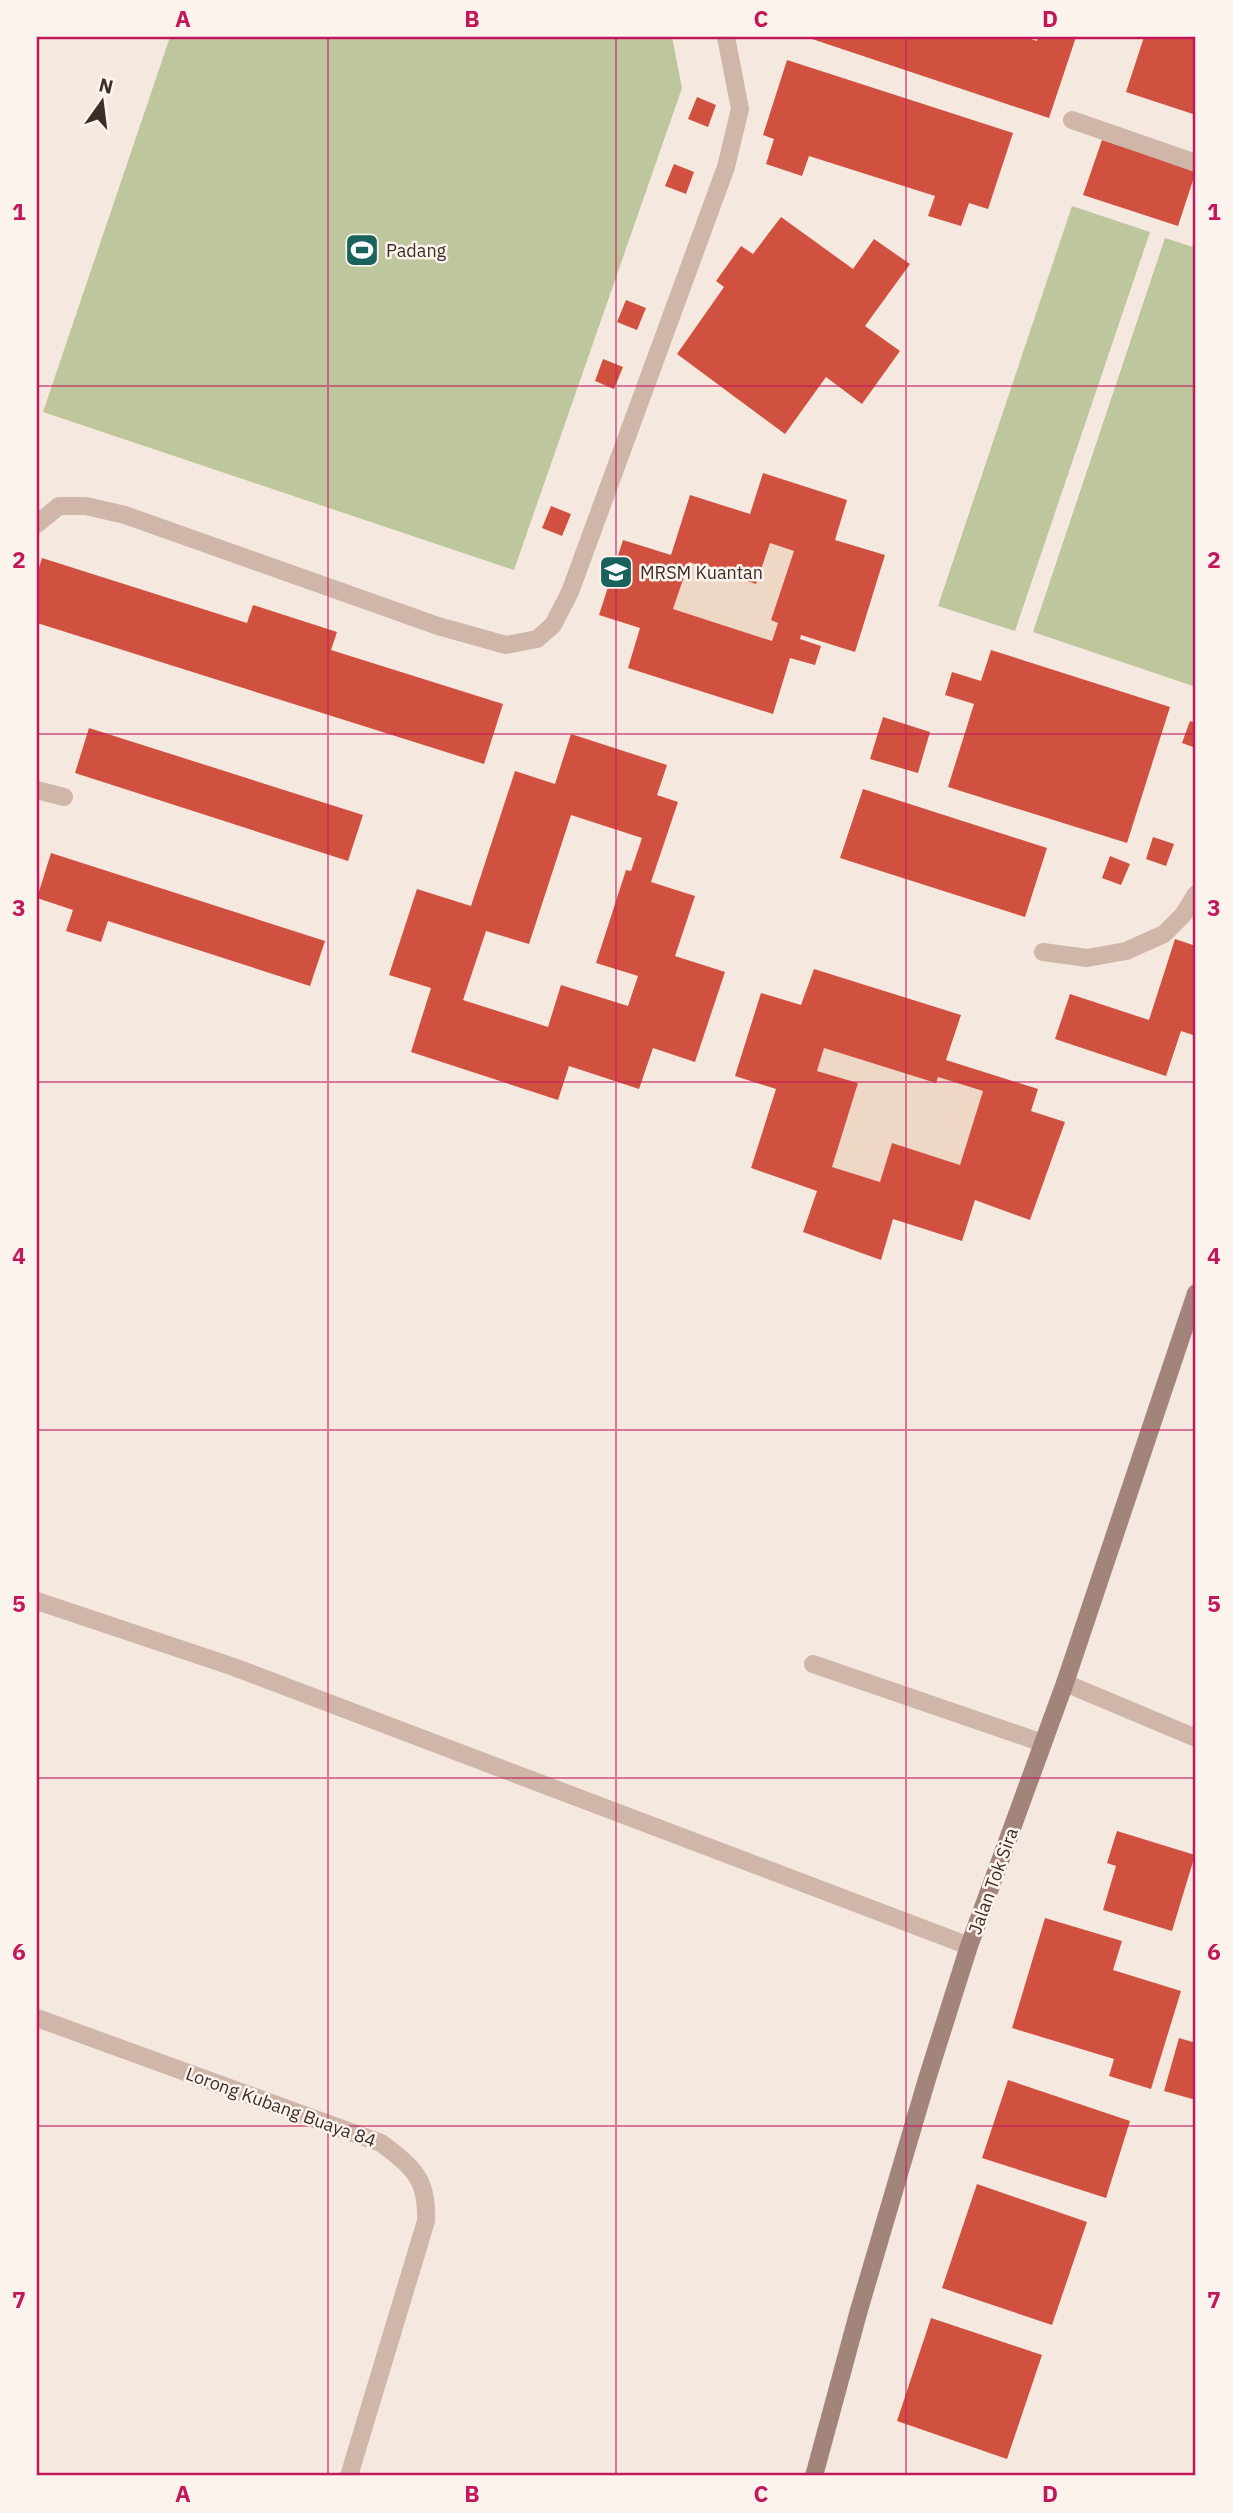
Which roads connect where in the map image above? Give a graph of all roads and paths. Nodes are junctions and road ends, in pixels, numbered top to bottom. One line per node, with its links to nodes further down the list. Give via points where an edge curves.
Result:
1 (726, 37): 4 (street, via 740,109 726,167 570,592 553,625 537,639 506,645 438,626 125,515 86,506 59,506)
2 (1073, 120): 3 (street)
3 (1196, 163)
4 (37, 524)
5 (37, 790): 6 (street)
6 (64, 797)
7 (1196, 894): 8 (street, via 1164,934 1126,951 1087,958)
8 (1043, 952)
9 (1196, 1293): 12 (street, Jalan Tok Sira)
10 (37, 1601): 15 (street, via 231,1666)
11 (813, 1664): 14 (street)
12 (1065, 1683): 13 (street); 14 (street, Jalan Tok Sira)
13 (1196, 1738)
14 (1043, 1743): 15 (street, Jalan Tok Sira)
15 (970, 1946): 17 (street, Jalan Tok Sira, via 859,2310)
16 (37, 2018): 18 (street, Lorong Kubang Buaya 84, via 381,2143 420,2179 427,2199 426,2221)
17 (816, 2475)
18 (349, 2476)

